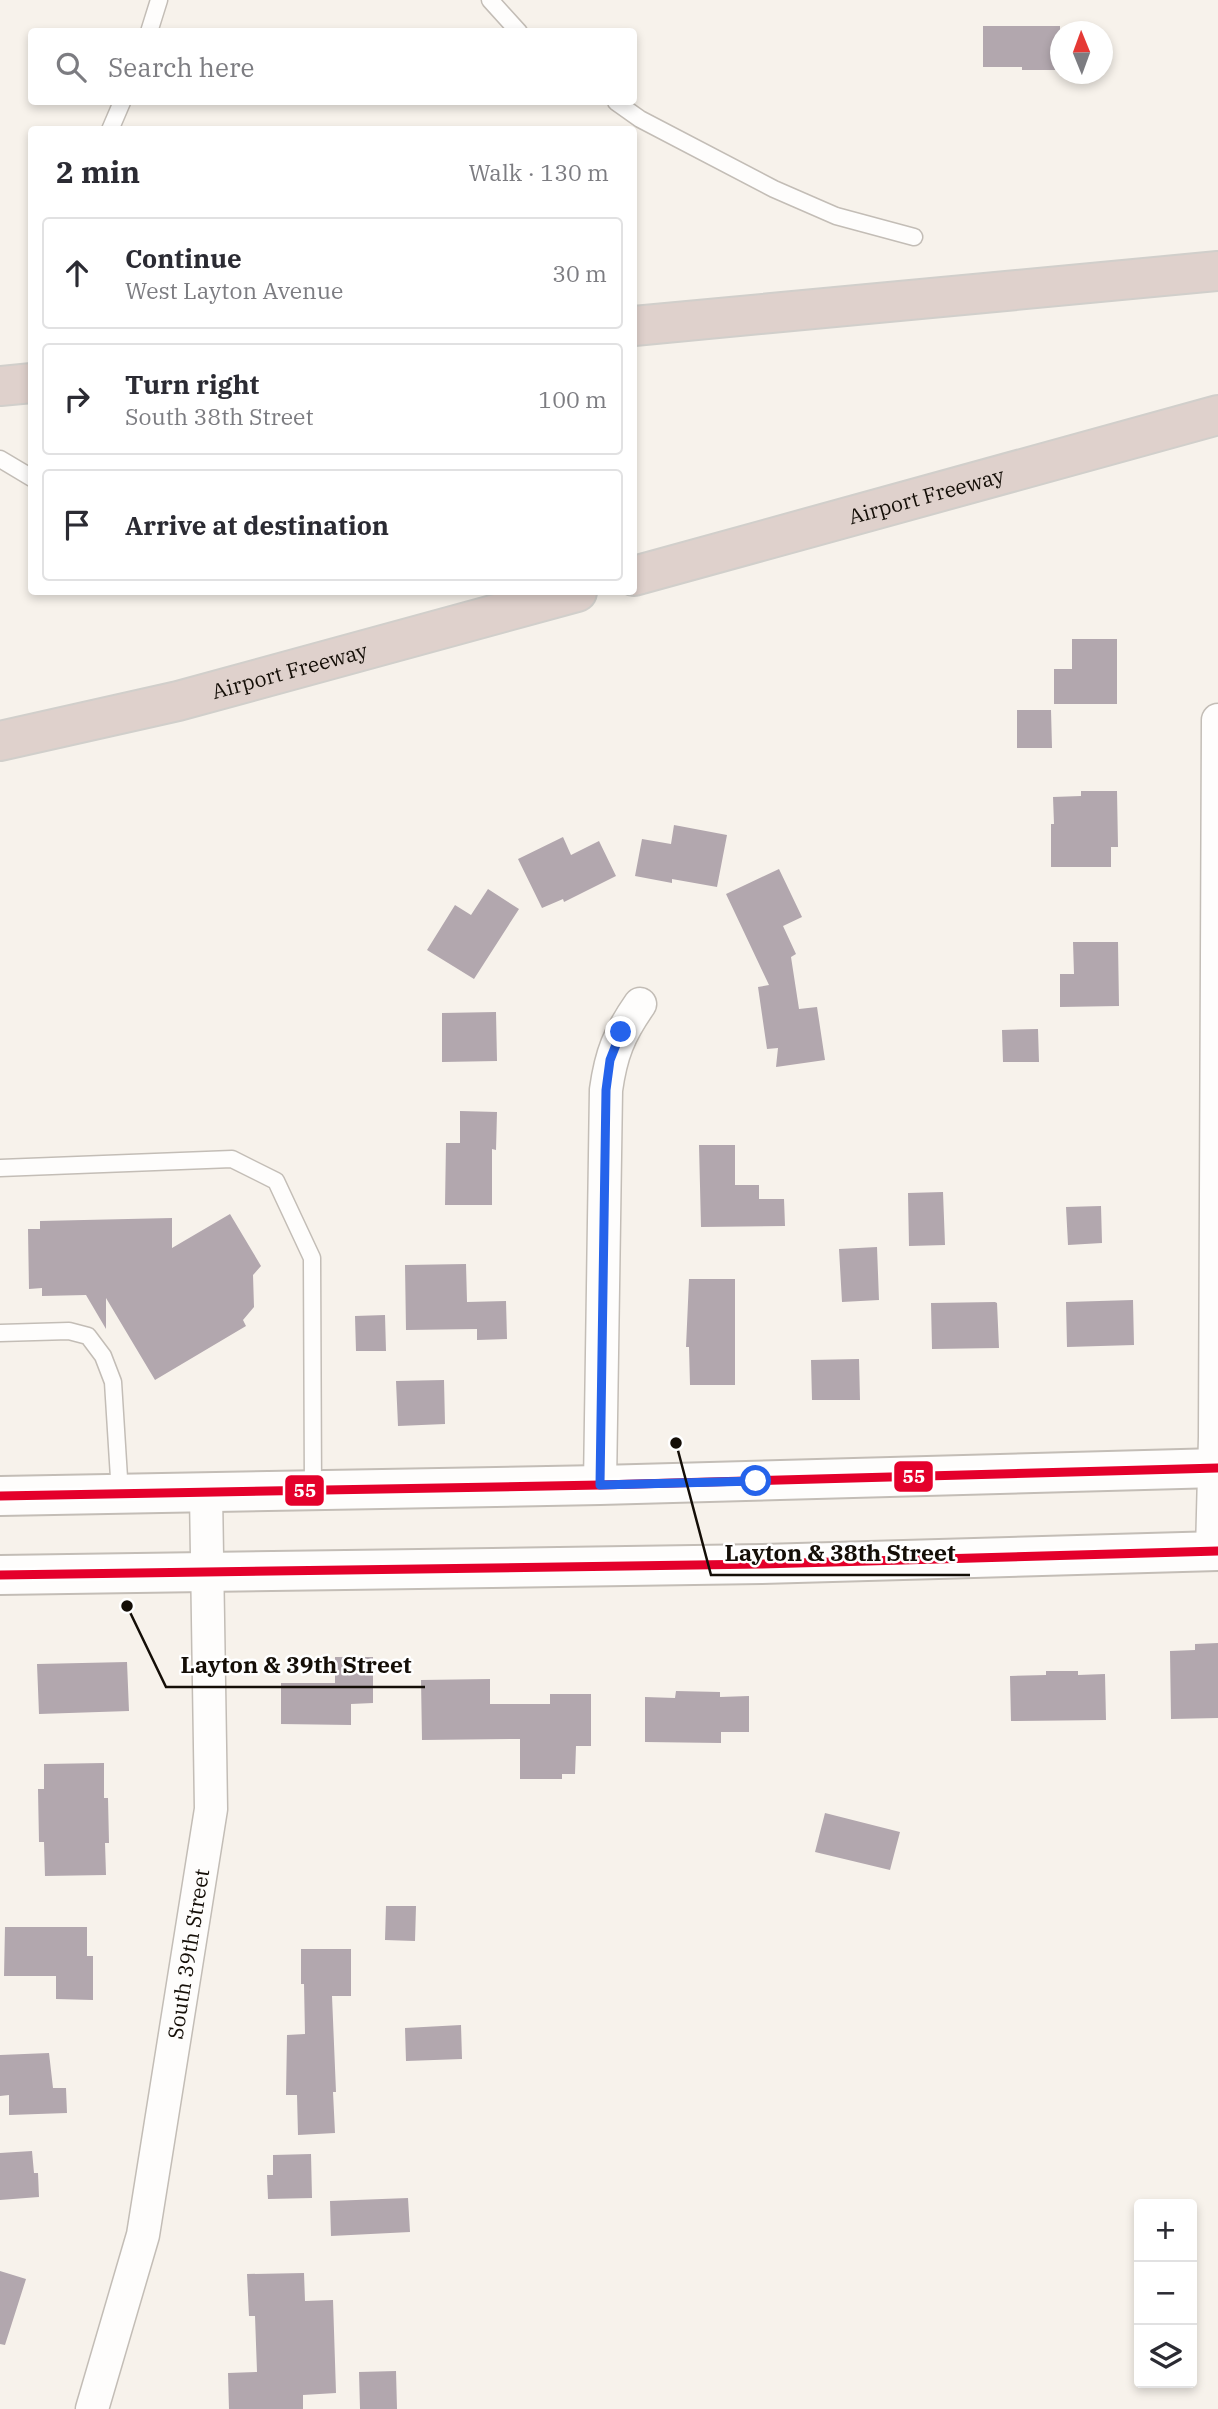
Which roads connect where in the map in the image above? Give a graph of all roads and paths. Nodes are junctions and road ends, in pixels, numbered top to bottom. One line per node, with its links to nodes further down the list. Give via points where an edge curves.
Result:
1 (159, 0): 3 (lane)
2 (490, 0): 4 (lane)
3 (150, 28)
4 (515, 28)
5 (121, 105): 7 (lane)
6 (620, 105): 8 (lane, via 774,189 836,216)
7 (112, 126)
8 (914, 237)
9 (1218, 271): 10 (highway)
10 (637, 326)
11 (1218, 415): 14 (highway, Airport Freeway)
12 (0, 459): 13 (lane)
13 (28, 476)
14 (637, 575)
15 (566, 595): 17 (highway, Airport Freeway, via 178,701)
16 (1218, 720): 18 (street)
17 (0, 741)
18 (1217, 896): 22 (street)
19 (640, 1004): 23 (street, via 616,1044 606,1090)
20 (0, 1168): 24 (lane, via 232,1158 276,1181 313,1258)
21 (0, 1333): 26 (lane, via 69,1331 88,1336 103,1356 113,1382)
22 (1216, 1468): 23 (main road); 28 (street)
23 (600, 1485): 24 (main road)
24 (313, 1490): 25 (main road)
25 (206, 1493): 26 (main road); 29 (street, South 39th Street)
26 (120, 1494): 27 (main road)
27 (0, 1496)
28 (1215, 1551): 29 (main road, via 762,1564)
29 (208, 1572): 30 (main road); 31 (street, South 39th Street, via 211,1809 143,2235)
30 (0, 1575)
31 (92, 2409)

